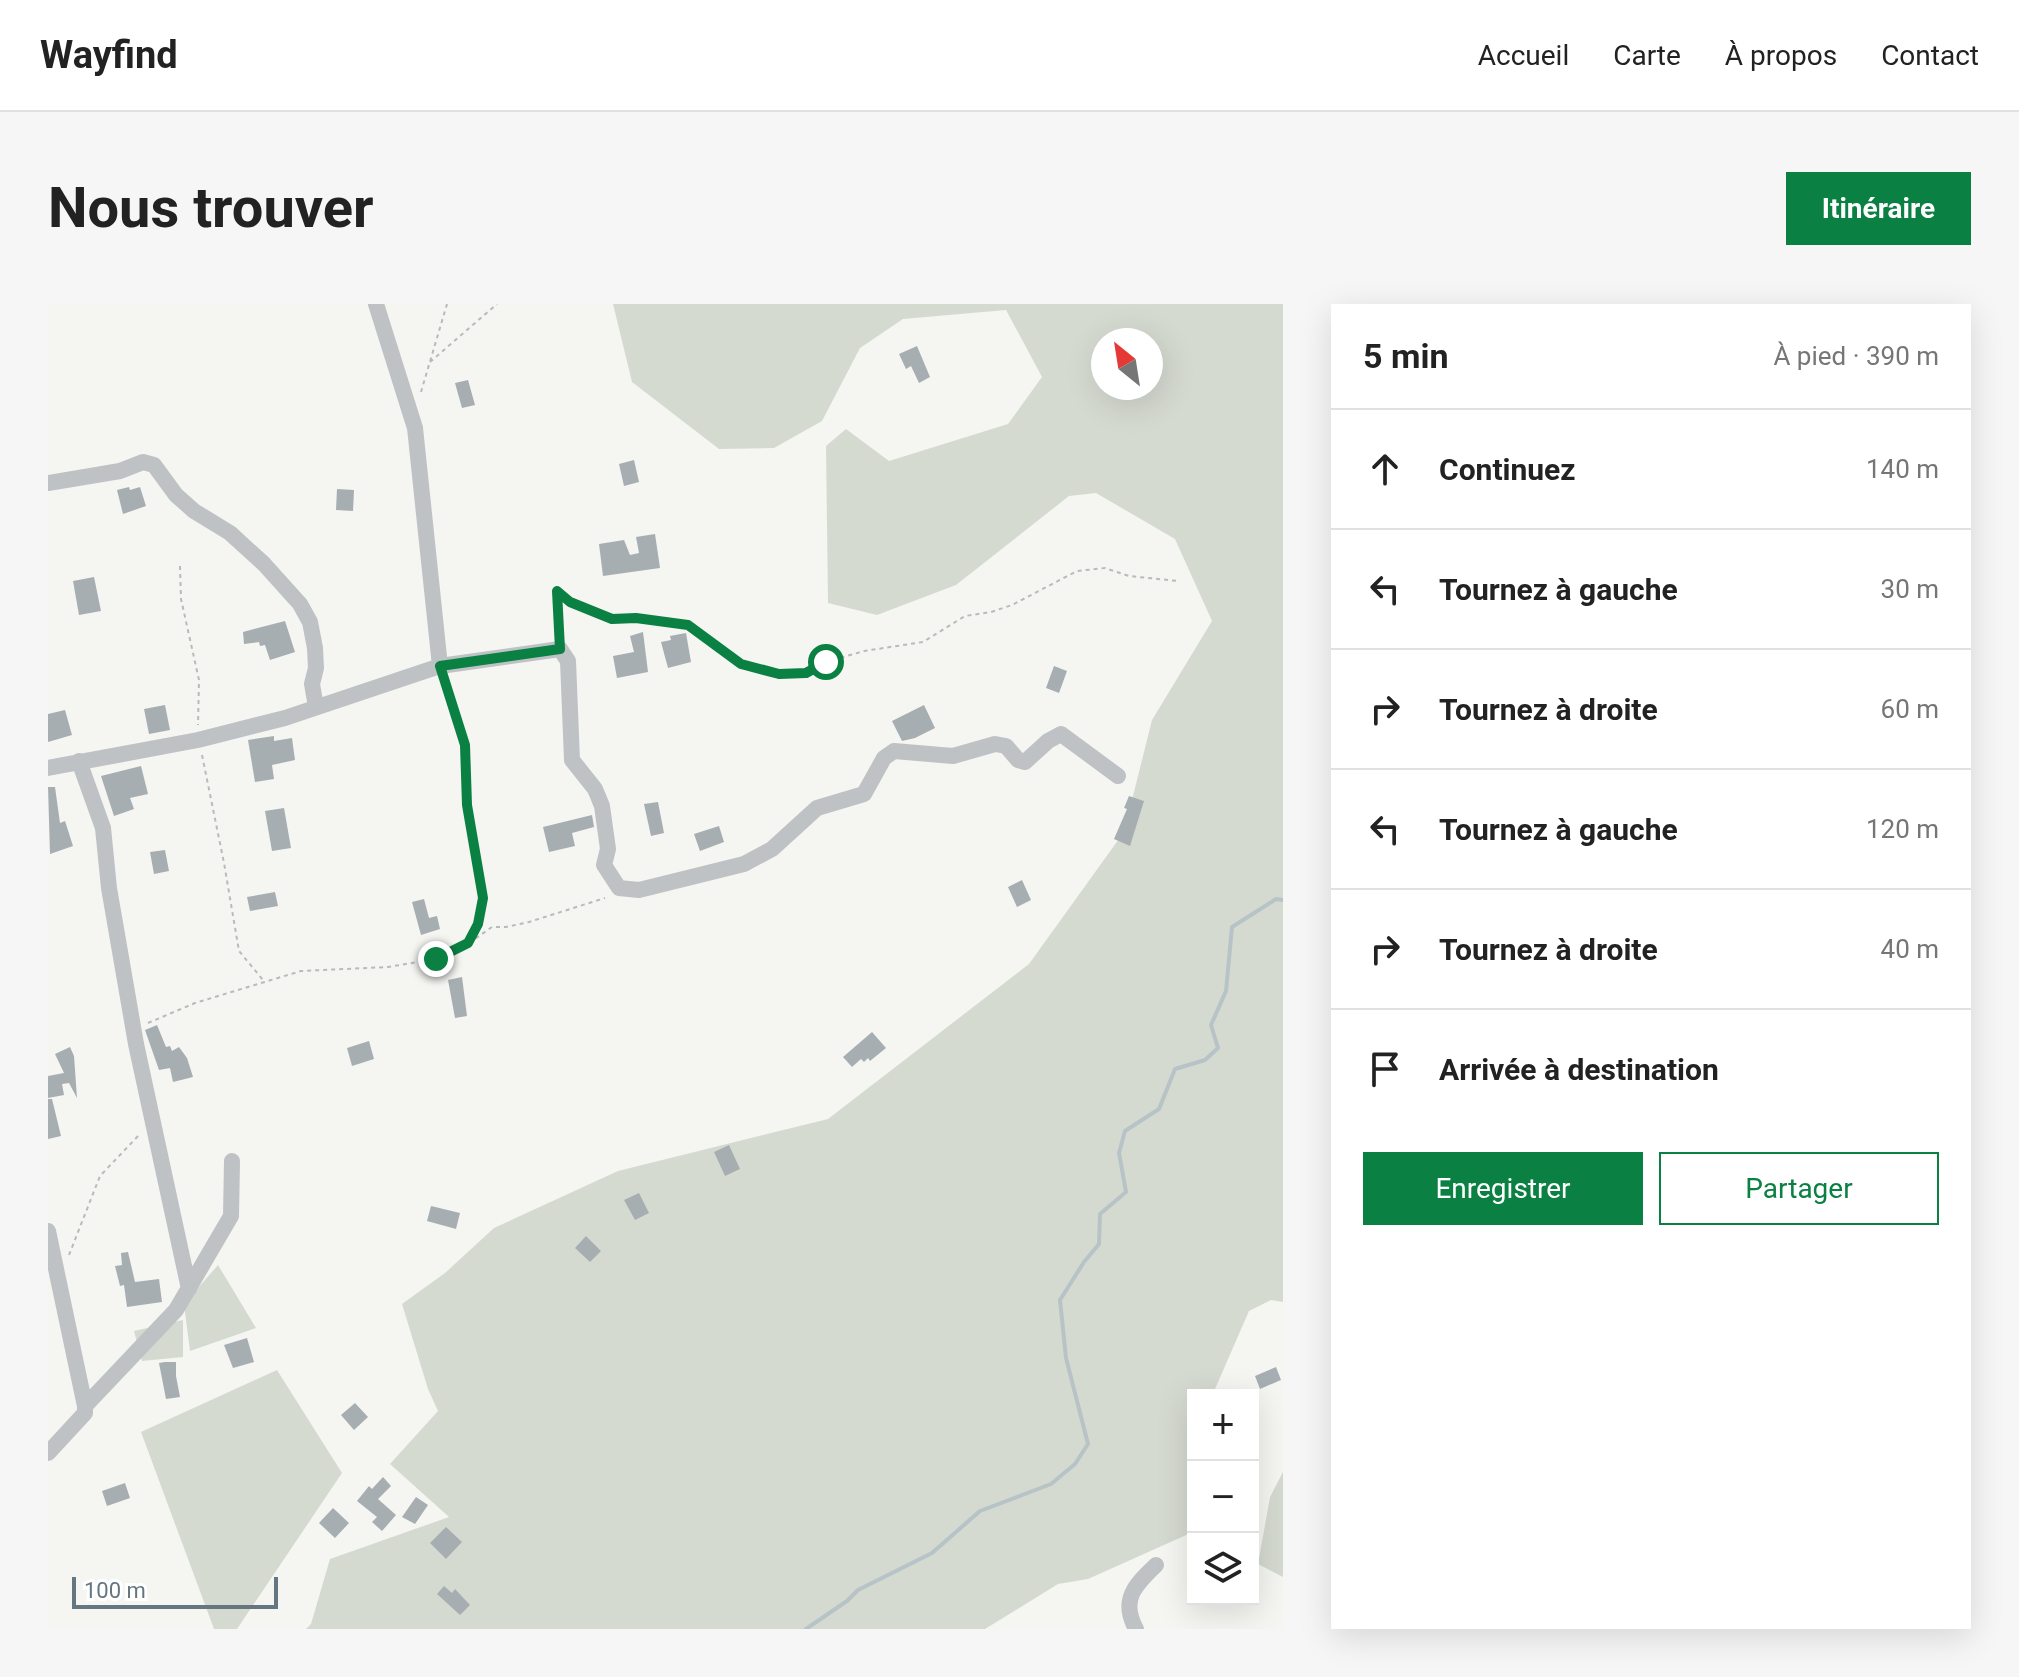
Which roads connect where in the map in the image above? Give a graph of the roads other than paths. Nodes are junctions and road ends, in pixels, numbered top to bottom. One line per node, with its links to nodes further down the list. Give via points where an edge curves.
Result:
1 (376, 304): 3 (street, via 415,428)
2 (48, 483): 4 (street, via 143,462 154,465 176,495 230,533 300,604 315,648)
3 (440, 666): 4 (street); 7 (street, via 560,649 568,661 572,760 602,806 608,849 604,865 619,888 639,890 744,864 772,849 817,808 864,794 884,758 894,751 953,756 995,744 1025,762 1061,734)
4 (316, 707): 5 (street, via 198,740)
5 (79, 761): 6 (street); 10 (street, via 103,828 134,1028)
6 (48, 768)
7 (1118, 776)
8 (232, 1161): 10 (street, via 231,1216)
9 (48, 1231): 11 (street)
10 (189, 1289): 11 (street, via 176,1310)
11 (85, 1406): 12 (street, via 85,1413)
12 (48, 1453)
13 (1156, 1565): 14 (street, via 1133,1589 1128,1610)
14 (1136, 1629)

